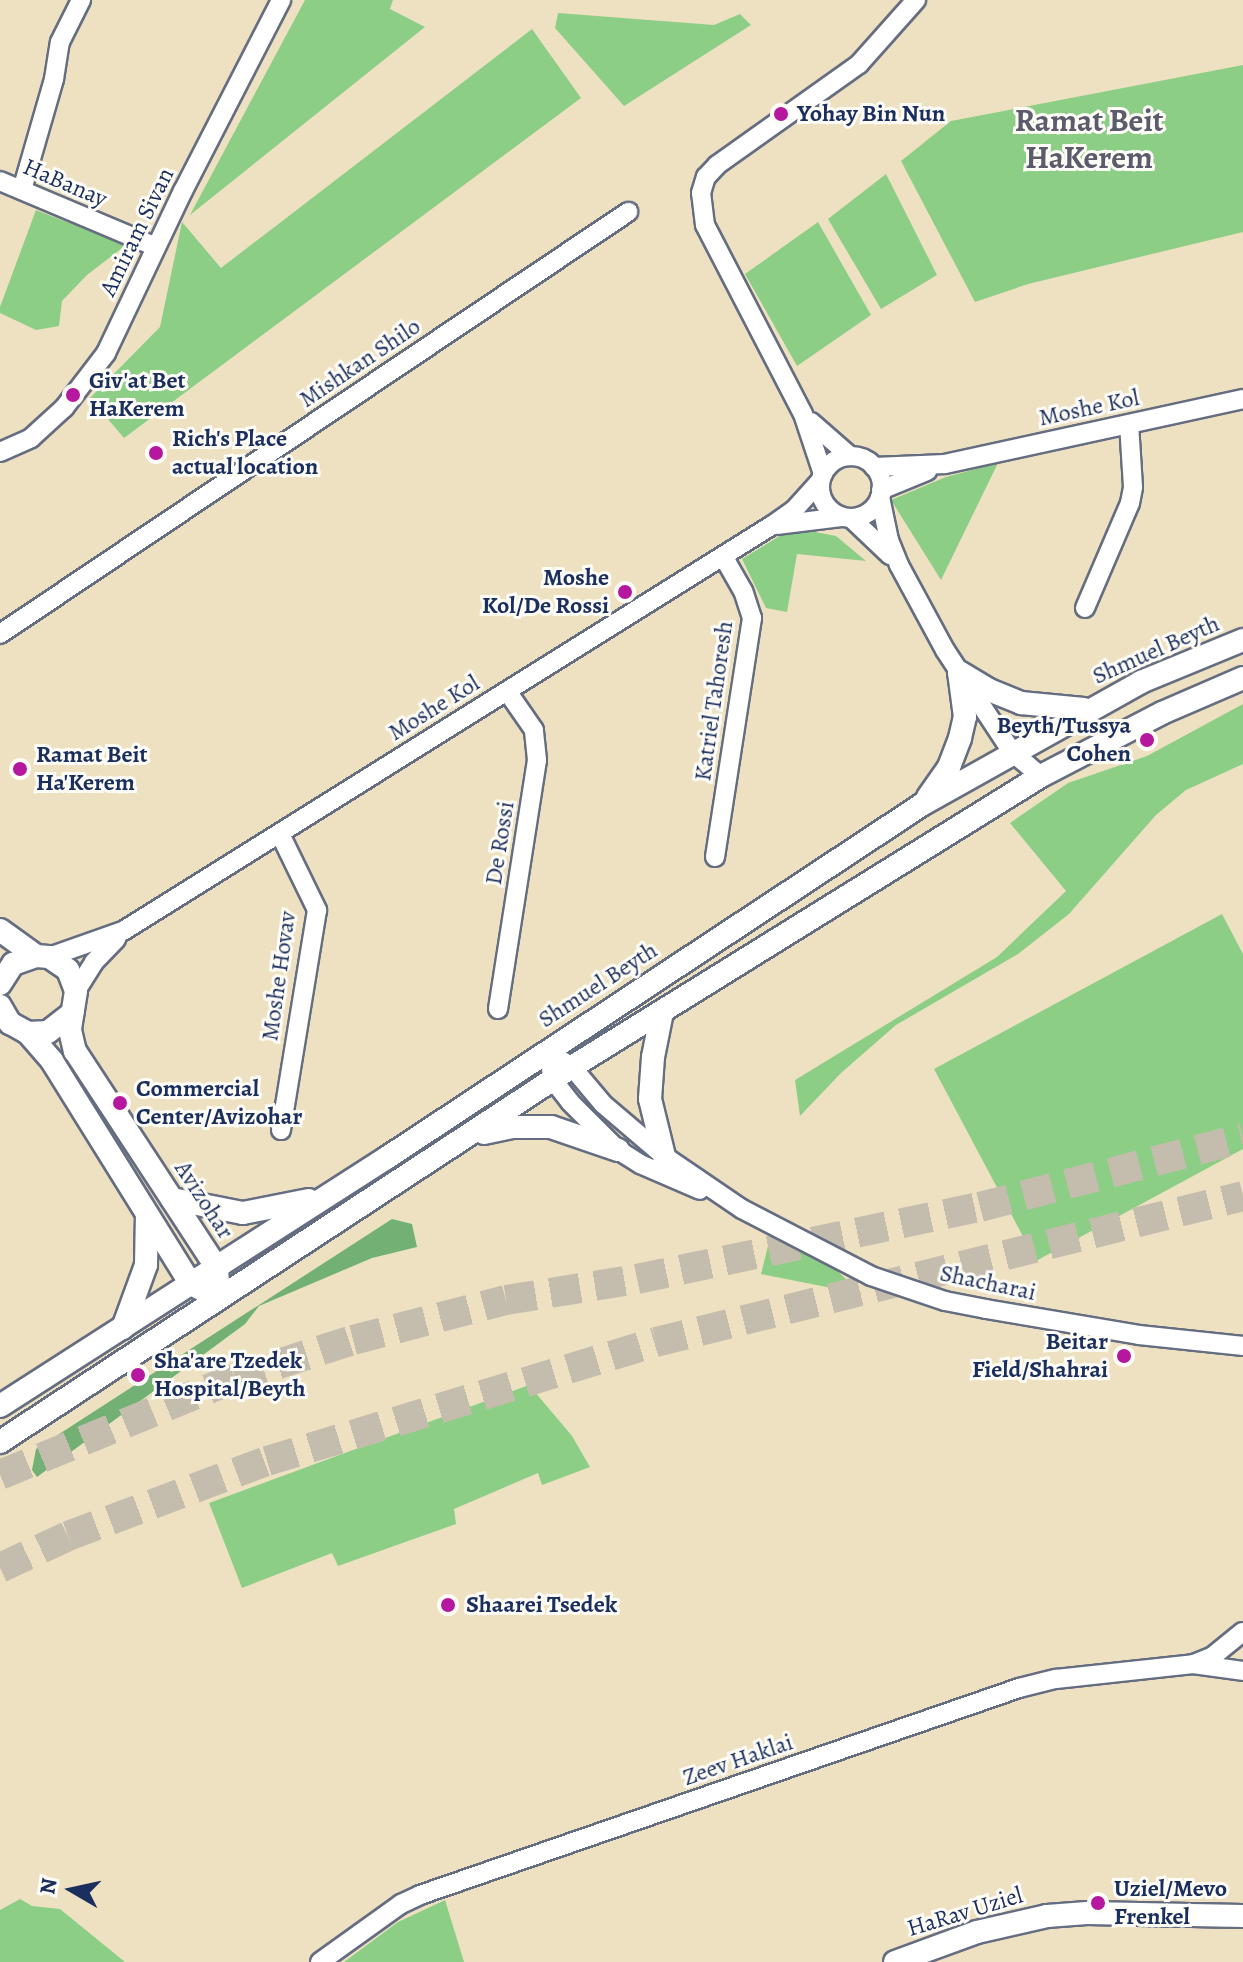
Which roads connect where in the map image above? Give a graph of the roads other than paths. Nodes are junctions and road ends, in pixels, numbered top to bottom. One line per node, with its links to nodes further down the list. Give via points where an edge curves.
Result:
1 (81, 0): 5 (street, via 60,42)
2 (281, 0): 7 (street, Amiram Sivan)
3 (916, 0): 9 (street, via 859,64 717,165 701,193 705,225)
4 (0, 181): 5 (street, HaBanay)
5 (22, 190): 7 (street, HaBanay)
6 (628, 212): 22 (street, Mishkan Shilo)
7 (156, 247): 11 (street, Amiram Sivan, via 106,353 72,398 31,438)
8 (1243, 399): 10 (street, Moshe Kol)
9 (803, 414): 12 (street); 15 (street)
10 (1129, 424): 13 (street, Moshe Kol); 21 (street, via 1130,503)
11 (0, 452)
12 (850, 456): 14 (street); 15 (street, via 834,461)
13 (945, 464): 14 (street, Moshe Kol); 16 (street, Moshe Kol)
14 (874, 467): 16 (street)
15 (822, 478): 17 (street, via 825,504); 18 (street, Moshe Kol, via 794,510)
16 (881, 493): 17 (street, via 869,512); 20 (street)
17 (846, 518): 18 (street, Moshe Kol); 20 (street)
18 (771, 526): 19 (street, Moshe Kol)
19 (723, 556): 26 (street, Moshe Kol); 32 (street, Katriel Tahoresh, via 749,606 752,634)
20 (899, 565): 24 (street)
21 (1085, 608)
22 (0, 634)
23 (1243, 640): 27 (street, Shmuel Beyth)
24 (959, 672): 27 (street, via 1021,703); 28 (street); 30 (street, via 965,717 960,738 949,767)
25 (1243, 678): 29 (street)
26 (507, 691): 31 (street, Moshe Kol); 39 (street, De Rossi, via 534,730 537,760)
27 (1089, 709): 28 (street, Shmuel Beyth)
28 (1012, 752): 29 (street); 30 (street, Shmuel Beyth)
29 (1041, 776): 40 (street)
30 (923, 804): 43 (street, Shmuel Beyth)
31 (280, 834): 34 (street, Moshe Kol); 46 (street, Moshe Hovav, via 317,910)
32 (715, 857)
33 (0, 930): 35 (street)
34 (123, 931): 35 (street, Moshe Kol); 37 (street, Moshe Kol)
35 (42, 956): 36 (street, via 13,964); 37 (street, via 68,970)
36 (0, 984)
37 (76, 991): 41 (street, Avizohar)
38 (0, 1006): 42 (street, via 10,1023)
39 (498, 1009)
40 (662, 1012): 44 (street); 49 (street, via 650,1099)
41 (72, 1013): 42 (street, via 58,1028); 51 (street, Avizohar, via 75,1051)
42 (28, 1033): 53 (street, via 52,1061)
43 (547, 1051): 44 (street, Shacharai); 45 (street, Shacharai); 50 (street, Shmuel Beyth)
44 (572, 1067): 45 (street); 49 (street, Shacharai, via 603,1104)
45 (553, 1080): 47 (street); 48 (street, Shacharai)
46 (281, 1130)
47 (471, 1136): 48 (street, via 512,1127 551,1127); 56 (street)
48 (618, 1150): 52 (street, Shacharai)
49 (664, 1156): 52 (street, Shacharai)
50 (336, 1191): 51 (street, via 290,1206 243,1213); 54 (street, Shmuel Beyth)
51 (172, 1199): 54 (street, Avizohar)
52 (742, 1209): 58 (street, Shacharai, via 871,1276 945,1301 1139,1335)
53 (146, 1210): 55 (street); 57 (street, via 146,1265)
54 (217, 1268): 55 (street, Shmuel Beyth); 56 (street, Avizohar)
55 (191, 1284): 56 (street); 57 (street, Shmuel Beyth)
56 (219, 1299): 60 (street)
57 (123, 1328): 59 (street, Shmuel Beyth)
58 (1243, 1346)
59 (0, 1406)
60 (0, 1442)
61 (1243, 1634): 62 (street); 63 (street, Zeev Haklai)
62 (1243, 1656)
63 (1193, 1664): 64 (street, Zeev Haklai); 66 (street, Zeev Haklai, via 1019,1688 420,1895)
64 (1243, 1671)
65 (1243, 1916): 67 (street, HaRav Uziel, via 1047,1916 977,1932)
66 (320, 1962)
67 (895, 1962)

